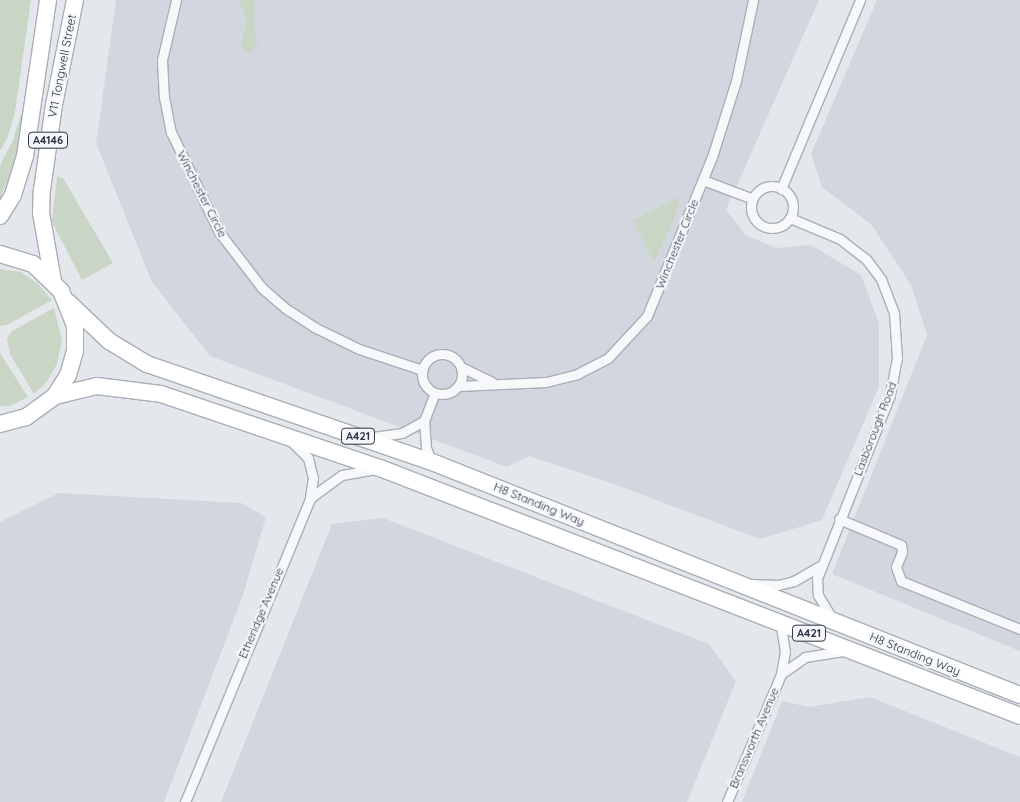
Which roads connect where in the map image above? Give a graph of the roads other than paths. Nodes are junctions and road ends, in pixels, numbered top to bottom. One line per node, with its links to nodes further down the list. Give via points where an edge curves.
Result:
1 (48, 0): 9 (highway, V11 Tongwell Street / A4146, via 25,156 13,195)
2 (74, 0): 12 (highway, V11 Tongwell Street / A4146, via 42,190 41,213)
3 (176, 0): 15 (street, Winchester Circle, via 162,60 164,97 171,132 219,232 262,288 285,308 314,327 359,349)
4 (753, 0): 6 (street, Winchester Circle, via 736,81)
5 (860, 0): 7 (street)
6 (703, 180): 8 (street); 16 (street, Winchester Circle, via 646,316 608,358 577,374 546,382)
7 (781, 189): 8 (street, via 762,189); 10 (street, via 790,197 793,206)
8 (753, 200): 10 (street, via 751,210 760,225 780,227)
9 (0, 216)
10 (790, 218): 27 (street, Lasborough Road, via 840,239 866,259 881,279 894,313 897,358 890,395)
11 (0, 254): 12 (highway, via 33,264)
12 (53, 281): 13 (highway)
13 (68, 302): 19 (highway, via 75,326 75,351 68,375); 22 (highway, H8 Standing Way / A421, via 109,341 146,364)
14 (461, 367): 15 (street, via 453,357 440,354 429,359); 16 (street, Winchester Circle); 17 (street)
15 (422, 370): 18 (street, via 424,384)
16 (492, 382): 17 (street, Winchester Circle)
17 (459, 386): 18 (street, via 448,394)
18 (434, 393): 20 (street)
19 (50, 401): 21 (highway, via 26,417); 23 (highway, H8 Standing Way / A421, via 96,386 160,394)
20 (424, 421): 22 (street, via 402,433); 24 (street, via 426,448)
21 (2, 426)
22 (357, 436): 24 (highway, H8 Standing Way / A421)
23 (287, 437): 25 (highway, H8 Standing Way / A421); 26 (street, via 308,458 313,478)
24 (432, 462): 29 (highway, H8 Standing Way / A421)
25 (380, 468): 26 (street, via 342,475); 30 (highway, H8 Standing Way / A421)
26 (310, 498): 37 (street, Etheridge Avenue)
27 (839, 519): 28 (street, Lasborough Road); 32 (street, via 901,545 902,552 896,567 901,581)
28 (820, 566): 29 (street, via 794,581 778,585); 31 (street, Lasborough Road, via 818,595)
29 (734, 583): 31 (highway, H8 Standing Way / A421)
30 (780, 622): 33 (highway, H8 Standing Way / A421); 34 (street, Bransworth Avenue, via 785,652)
31 (836, 622): 35 (highway, H8 Standing Way / A421)
32 (1020, 629)
33 (863, 653): 34 (street, Bransworth Avenue, via 821,653 805,657); 36 (highway, H8 Standing Way / A421)
34 (781, 674): 38 (street, Bransworth Avenue)
35 (1020, 695)
36 (1020, 716)
37 (185, 802)
38 (727, 802)

